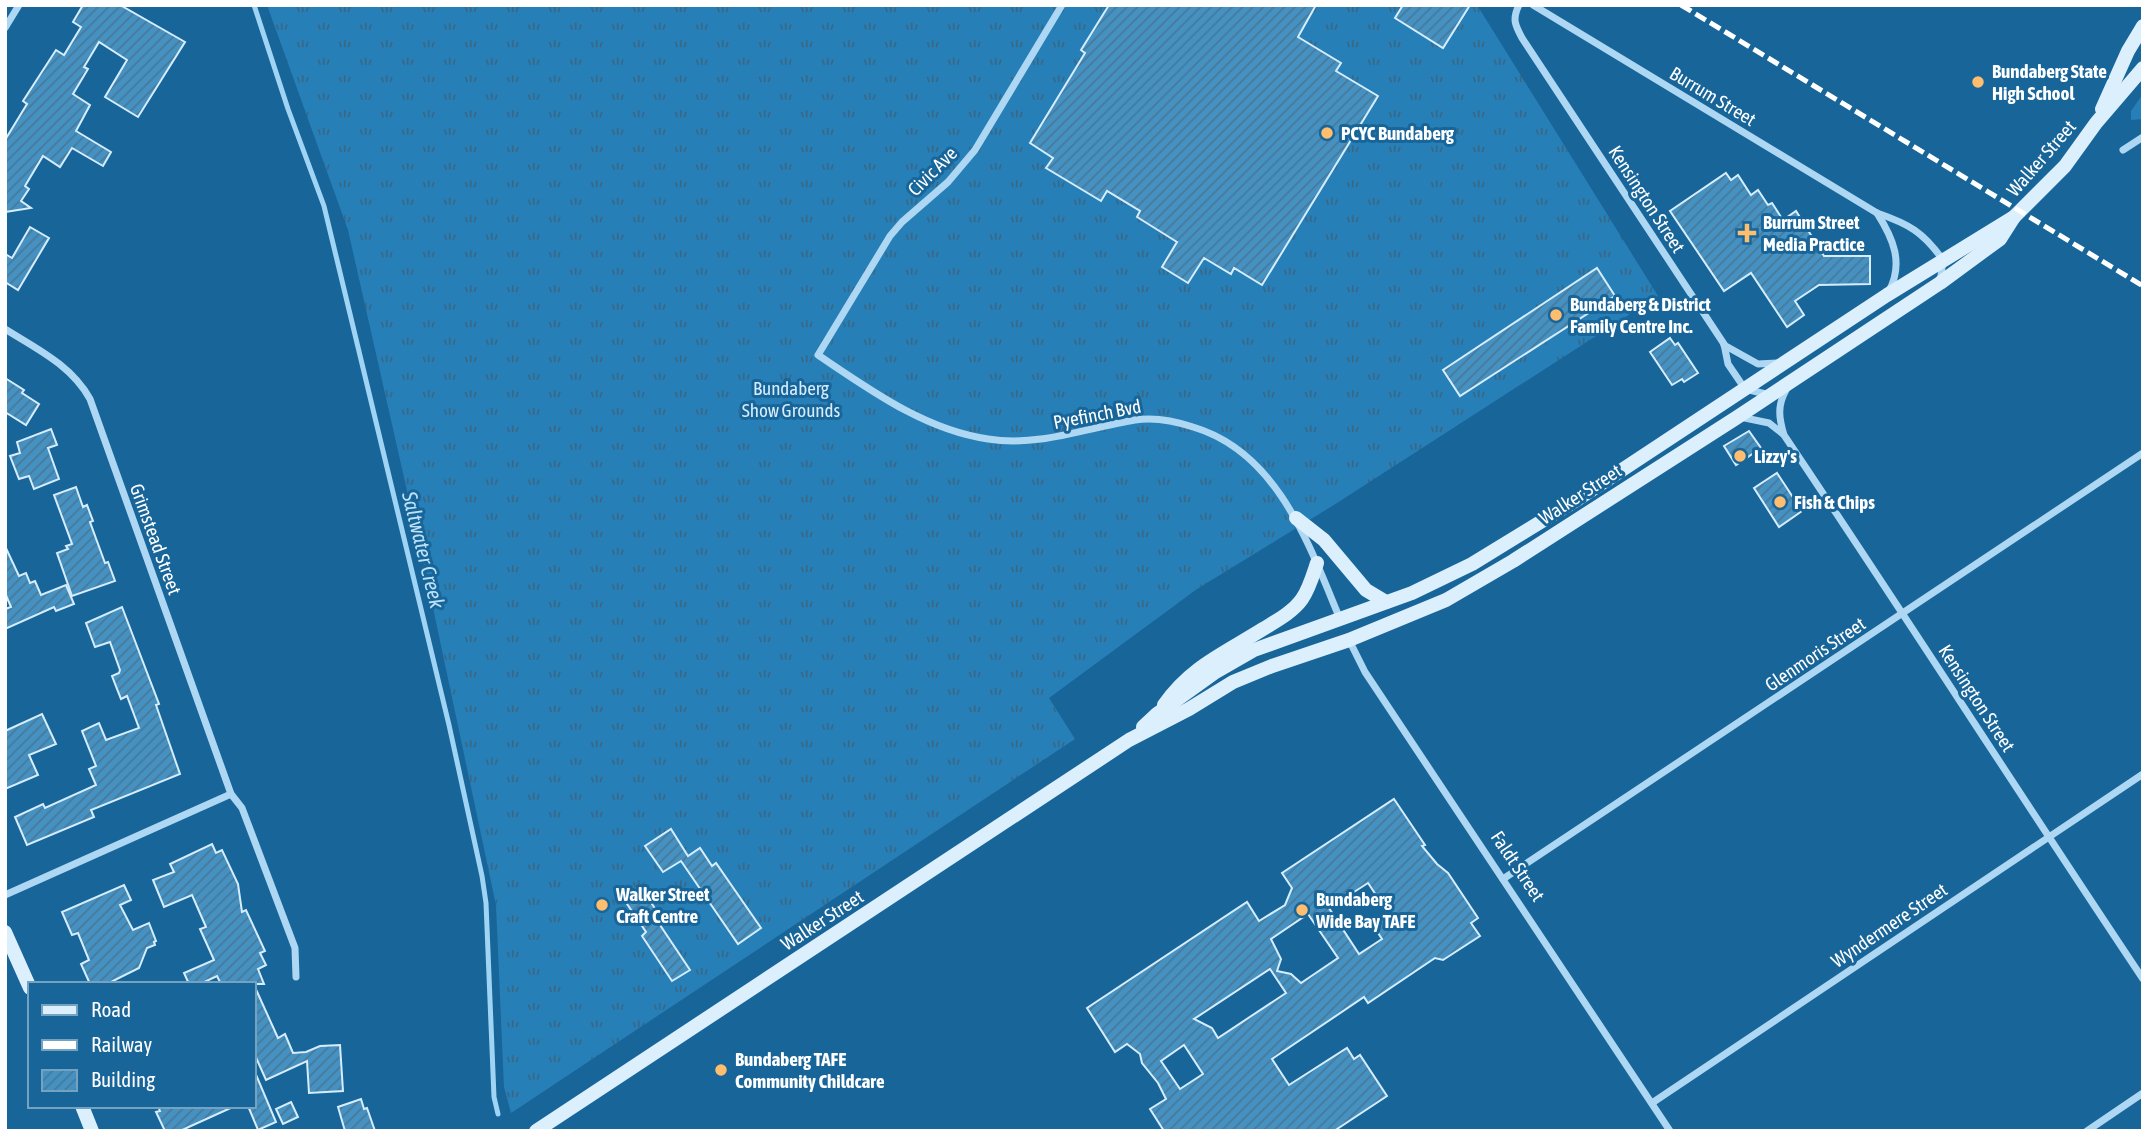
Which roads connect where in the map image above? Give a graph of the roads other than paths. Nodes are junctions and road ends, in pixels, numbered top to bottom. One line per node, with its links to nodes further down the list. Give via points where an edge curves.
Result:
1 (19, 5): 6 (street)
2 (1062, 5): 18 (street, Civic Ave, via 975,150 890,236)
3 (1519, 5): 17 (street, Kensington Street, via 1514,24 1522,38)
4 (1533, 5): 11 (street, Burrum Street)
5 (2143, 26): 8 (main road, Walker Street)
6 (5, 28)
7 (2143, 68): 8 (main road, Walker Street)
8 (2096, 123): 12 (main road, Walker Street, via 2065,166)
9 (2143, 137): 10 (street)
10 (2123, 150)
11 (1877, 213): 13 (street, Burrum Street, via 1914,228); 15 (street, via 1891,236 1896,257 1894,282)
12 (2014, 217): 13 (main road, Walker Street); 14 (main road, Walker Street, via 2000,239)
13 (1943, 260): 14 (street); 15 (main road, Walker Street)
14 (1940, 283): 20 (main road, Walker Street)
15 (1887, 295): 19 (main road, Walker Street)
16 (5, 329): 35 (street, Grimstead Street, via 70,371 90,399)
17 (1724, 344): 19 (street, via 1758,364); 21 (street, Kensington Street, via 1728,364)
18 (817, 355): 26 (street, Pyefinch Bvd, via 909,412 970,436 1031,441 1138,419 1198,428 1245,455)
19 (1789, 360): 21 (main road, Walker Street)
20 (1789, 384): 22 (main road, Walker Street); 24 (street, Kensington Street, via 1780,403)
21 (1745, 389): 22 (street); 28 (main road, Walker Street, via 1472,564)
22 (1770, 395): 23 (main road, Walker Street)
23 (1736, 418): 24 (street, Kensington Street, via 1769,423); 31 (main road, Walker Street, via 1446,600)
24 (1784, 435): 29 (street, Kensington Street)
25 (2143, 453): 29 (street, Glenmoris Street)
26 (1296, 518): 27 (street, Pyefinch Bvd); 28 (main road, via 1324,540 1366,590)
27 (1317, 564): 30 (street, Pyefinch Bvd); 32 (main road, via 1298,604 1191,673)
28 (1385, 602): 30 (main road, Walker Street)
29 (1903, 613): 36 (street, Kensington Street); 37 (street, Glenmoris Street)
30 (1340, 620): 31 (main road, Faldt Street); 32 (main road, Walker Street, via 1254,650)
31 (1349, 640): 33 (main road, Walker Street, via 1233,682); 37 (street, Faldt Street, via 1365,672)
32 (1157, 714): 33 (main road, Walker Street)
33 (1129, 740): 47 (main road, Walker Street)
34 (2143, 774): 36 (street, Wyndermere Street)
35 (231, 794): 38 (street); 40 (street, Grimstead Street, via 242,808 295,948)
36 (2048, 838): 41 (street, Kensington Street); 44 (street, Wyndermere Street)
37 (1503, 879): 44 (street, Faldt Street)
38 (5, 895)
39 (5, 932): 42 (main road)
40 (296, 977)
41 (2143, 979)
42 (28, 984)
43 (2143, 1093): 49 (street)
44 (1653, 1103): 48 (street, Faldt Street)
45 (83, 1108): 46 (main road)
46 (92, 1131)
47 (536, 1131)
48 (1670, 1131)
49 (2087, 1131)

